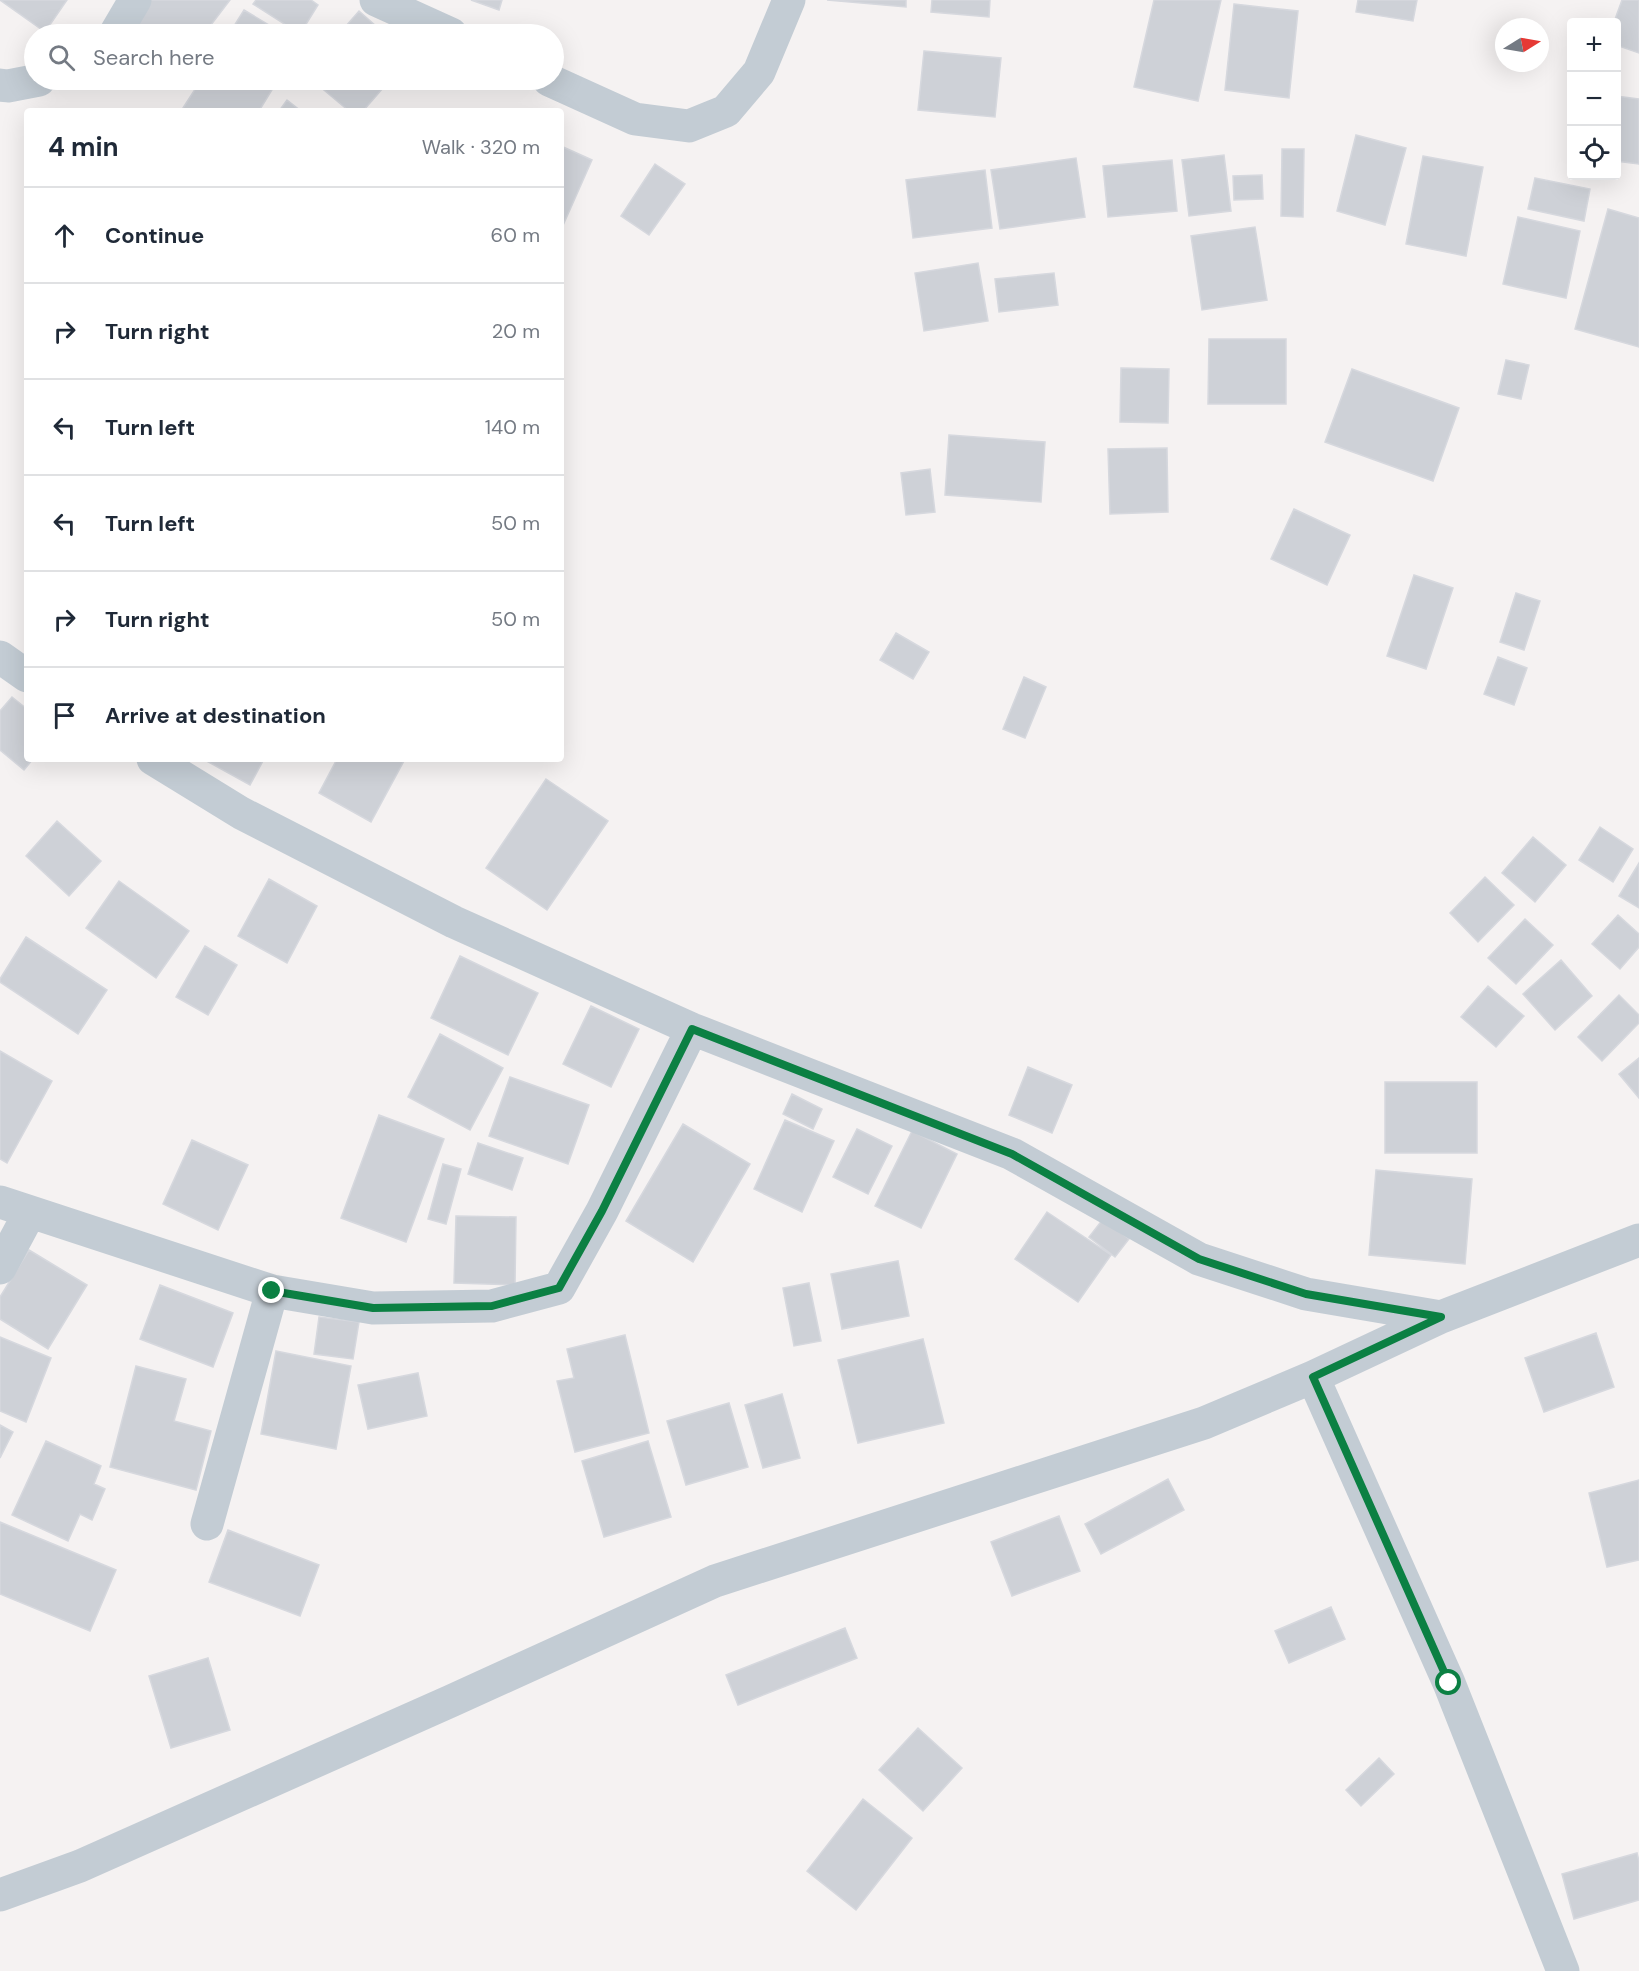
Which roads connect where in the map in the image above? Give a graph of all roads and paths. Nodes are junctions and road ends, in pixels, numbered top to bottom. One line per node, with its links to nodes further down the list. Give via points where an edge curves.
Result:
1 (135, 0): 4 (street)
2 (376, 0): 5 (street)
3 (789, 0): 8 (street, via 759,72 726,111 689,126 635,119)
4 (121, 24)
5 (429, 24)
6 (24, 83): 7 (street)
7 (0, 85)
8 (564, 87)
9 (0, 657): 10 (street)
10 (24, 674)
11 (158, 762): 12 (street, via 242,813 454,922)
12 (692, 1029): 17 (street, via 602,1211 559,1288 492,1306 373,1308); 18 (street, via 1012,1154 1199,1259 1306,1294)
13 (0, 1202): 14 (street)
14 (30, 1212): 16 (street); 17 (street)
15 (1639, 1240): 18 (street)
16 (0, 1268)
17 (272, 1291): 20 (street)
18 (1441, 1317): 19 (street)
19 (1313, 1377): 21 (street, via 1204,1423 715,1581 80,1866); 22 (street, via 1449,1683)
20 (207, 1524)
21 (0, 1895)
22 (1563, 1971)

